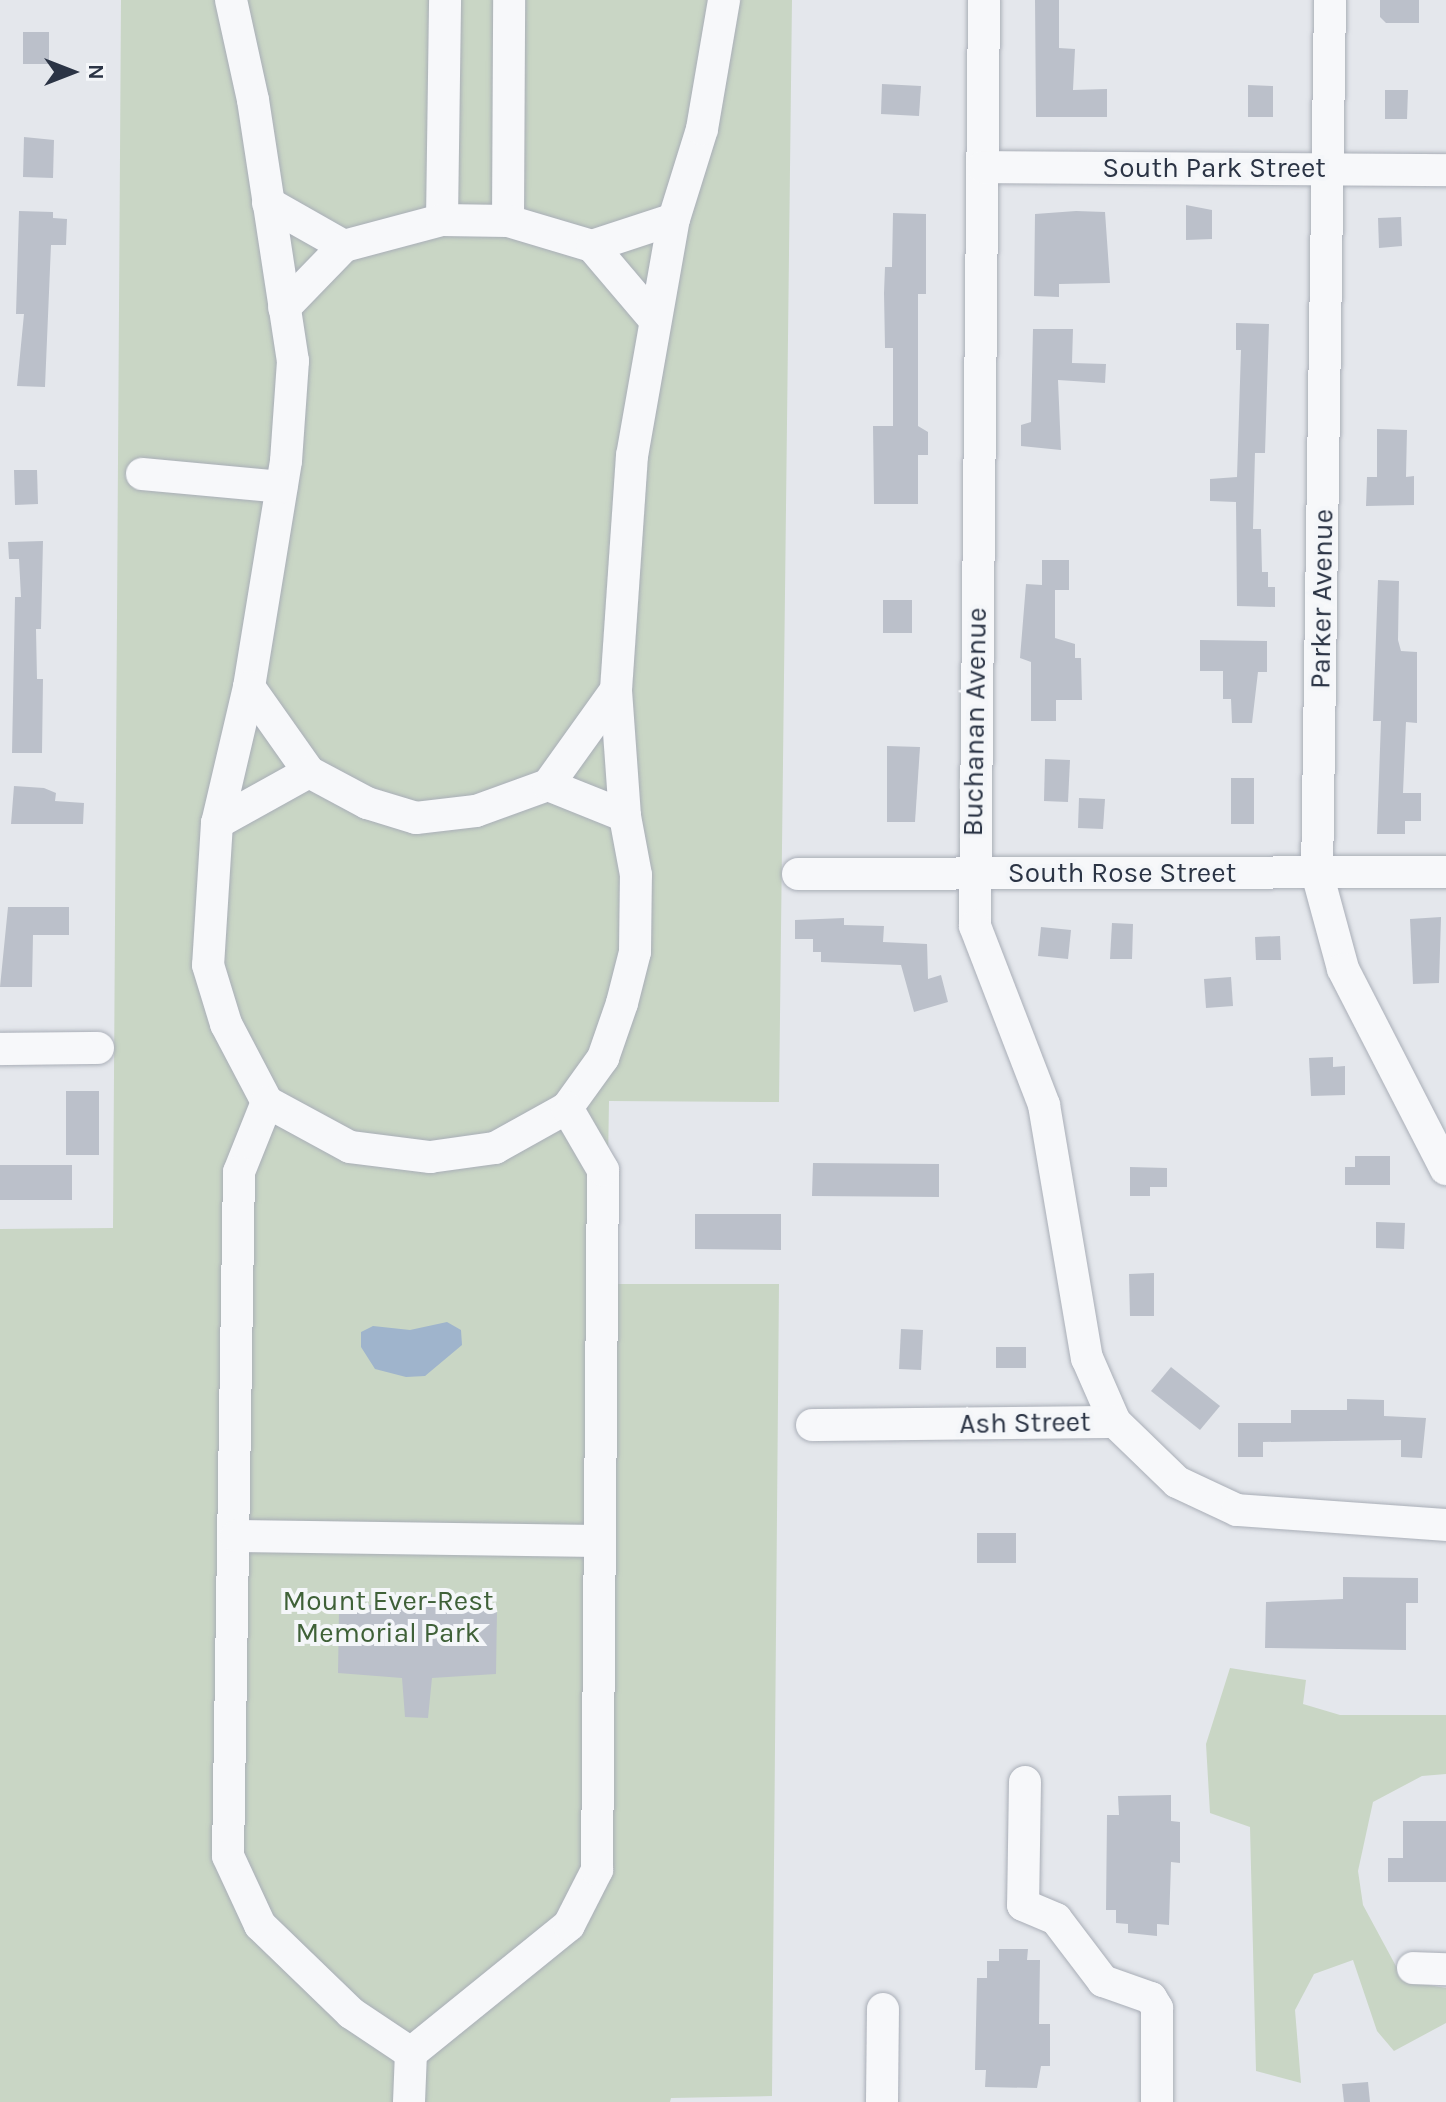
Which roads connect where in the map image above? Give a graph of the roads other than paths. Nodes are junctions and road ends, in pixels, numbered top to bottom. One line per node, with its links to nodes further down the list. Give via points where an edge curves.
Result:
1 (231, 0): 10 (street)
2 (445, 0): 12 (street)
3 (509, 0): 13 (street)
4 (724, 0): 11 (street, via 702,129)
5 (984, 0): 7 (street, Buchanan Avenue)
6 (1330, 0): 8 (street, Parker Avenue)
7 (983, 167): 8 (street, South Park Street); 27 (street, Buchanan Avenue)
8 (1329, 169): 9 (street, South Park Street); 28 (street, Parker Avenue)
9 (1446, 170)
10 (268, 203): 14 (street); 16 (street)
11 (674, 219): 15 (street); 17 (street)
12 (442, 220): 13 (street); 14 (street)
13 (508, 221): 15 (street)
14 (344, 246): 16 (street)
15 (592, 246): 17 (street)
16 (284, 308): 19 (street, via 293,361)
17 (654, 319): 21 (street, via 632,456)
18 (142, 474): 19 (street)
19 (281, 487): 20 (street)
20 (249, 687): 22 (street); 25 (street)
21 (616, 690): 23 (street); 24 (street)
22 (309, 772): 23 (street, via 367,803 416,818 476,811); 25 (street)
23 (548, 785): 24 (street)
24 (625, 816): 33 (street, via 636,875 635,952 603,1058)
25 (217, 823): 32 (street, via 208,965 226,1024)
26 (1446, 872): 28 (street, South Rose Street)
27 (973, 873): 28 (street, South Rose Street); 29 (street, South Rose Street); 35 (street, Buchanan Avenue, via 975,926 1044,1105 1087,1358)
28 (1317, 873): 34 (street, Parker Avenue, via 1343,969)
29 (798, 874)
30 (98, 1048): 31 (street)
31 (0, 1049)
32 (267, 1102): 33 (street, via 350,1147 430,1157 495,1148); 38 (street, via 239,1172)
33 (567, 1108): 39 (street, via 603,1170)
34 (1446, 1169)
35 (1115, 1422): 36 (street, Ash Street); 37 (street, Ash Street, via 1143,1455 1177,1482 1237,1510)
36 (812, 1425)
37 (1446, 1525)
38 (236, 1536): 39 (street); 44 (street, via 228,1856 260,1925 351,2013)
39 (600, 1541): 44 (street, via 597,1870 569,1925)
40 (1025, 1782): 47 (street, via 1023,1905 1056,1919 1103,1981 1151,1998 1157,2008)
41 (1413, 1968): 42 (street)
42 (1446, 1969)
43 (883, 2009): 46 (street)
44 (411, 2053): 45 (street)
45 (409, 2102)
46 (882, 2102)
47 (1157, 2102)

